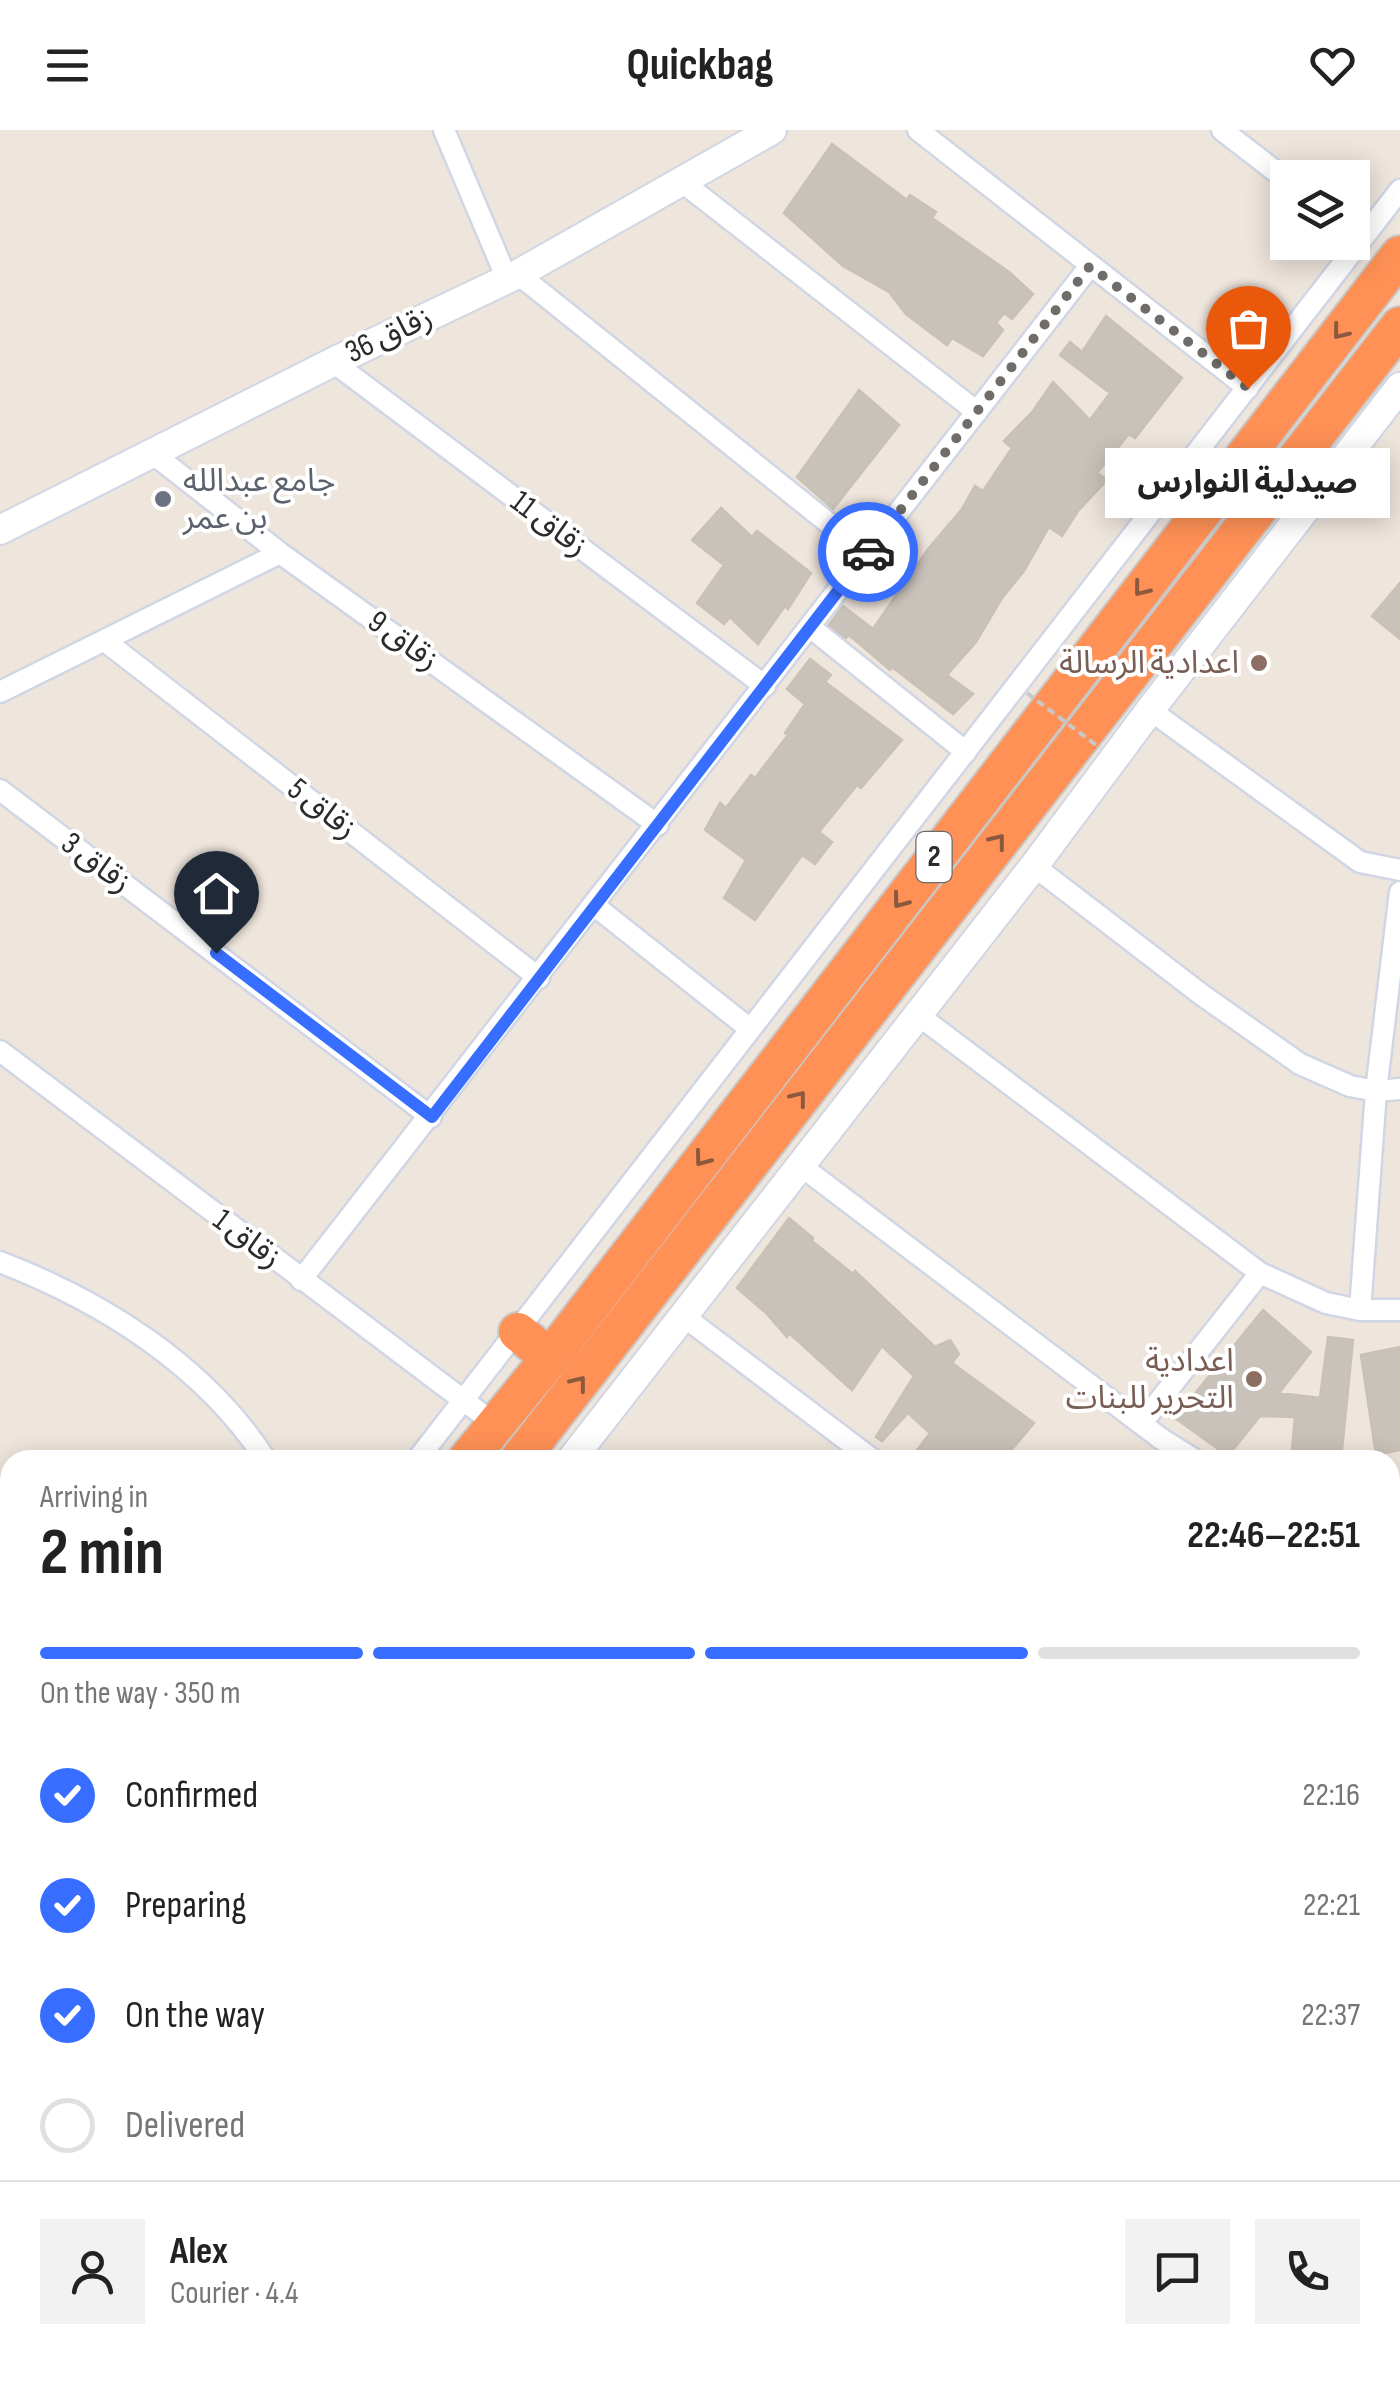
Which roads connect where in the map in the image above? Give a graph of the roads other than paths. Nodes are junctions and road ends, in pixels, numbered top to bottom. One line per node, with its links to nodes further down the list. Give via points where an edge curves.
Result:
1 (444, 130): 12 (street)
2 (772, 130): 6 (street, زقاق 36)
3 (918, 130): 11 (street)
4 (1222, 130): 5 (street)
5 (1270, 167)
6 (681, 182): 12 (street, زقاق 36); 17 (street)
7 (1400, 190): 8 (street)
8 (1370, 222)
9 (1400, 255): 49 (highway, 2, one-way to 49)
10 (1340, 260): 15 (street)
11 (1090, 266): 15 (street); 17 (street)
12 (512, 276): 14 (street, زقاق 36); 21 (street)
13 (1400, 326): 56 (highway, 2, one-way to 13)
14 (333, 362): 18 (street, زقاق 36); 24 (street, زقاق 11)
15 (1248, 388): 27 (street)
16 (1398, 394): 26 (street)
17 (977, 412): 21 (street)
18 (152, 452): 19 (street, زقاق 36); 20 (street, زقاق 9)
19 (0, 530)
20 (280, 554): 23 (street); 29 (street, زقاق 9)
21 (867, 554): 22 (street)
22 (810, 627): 24 (street); 27 (street)
23 (105, 641): 25 (street); 34 (street, زقاق 5)
24 (765, 686): 29 (street)
25 (0, 692)
26 (1150, 710): 30 (street); 31 (street, via 1360,862)
27 (966, 752): 36 (street)
28 (0, 790): 40 (street, زقاق 3)
29 (658, 824): 33 (street)
30 (1034, 866): 35 (street); 39 (street, via 1300,1064)
31 (1400, 870)
32 (1400, 892): 39 (street)
33 (595, 906): 34 (street); 36 (street)
34 (539, 978): 40 (street)
35 (918, 1015): 41 (street); 43 (street)
36 (750, 1029): 48 (street)
37 (0, 1052): 44 (street, زقاق 1)
38 (1400, 1089): 39 (street)
39 (1376, 1091): 45 (street)
40 (432, 1117): 44 (street)
41 (801, 1166): 47 (street); 52 (street)
42 (0, 1262): 53 (street, via 129,1328 179,1363 206,1385)
43 (1260, 1273): 45 (street, via 1326,1303); 52 (street)
44 (302, 1280): 50 (street, زقاق 1)
45 (1360, 1310): 46 (street)
46 (1400, 1310)
47 (682, 1315): 57 (street); 58 (street)
48 (518, 1332): 49 (highway); 50 (street)
49 (550, 1358): 51 (highway, 2)
50 (461, 1399): 51 (street, زقاق 1); 54 (street)
51 (495, 1424): 55 (highway, 2)
52 (1141, 1424): 59 (street)
53 (258, 1450)
54 (424, 1450)
55 (475, 1450)
56 (536, 1450)
57 (579, 1450)
58 (860, 1450)
59 (1180, 1450)

